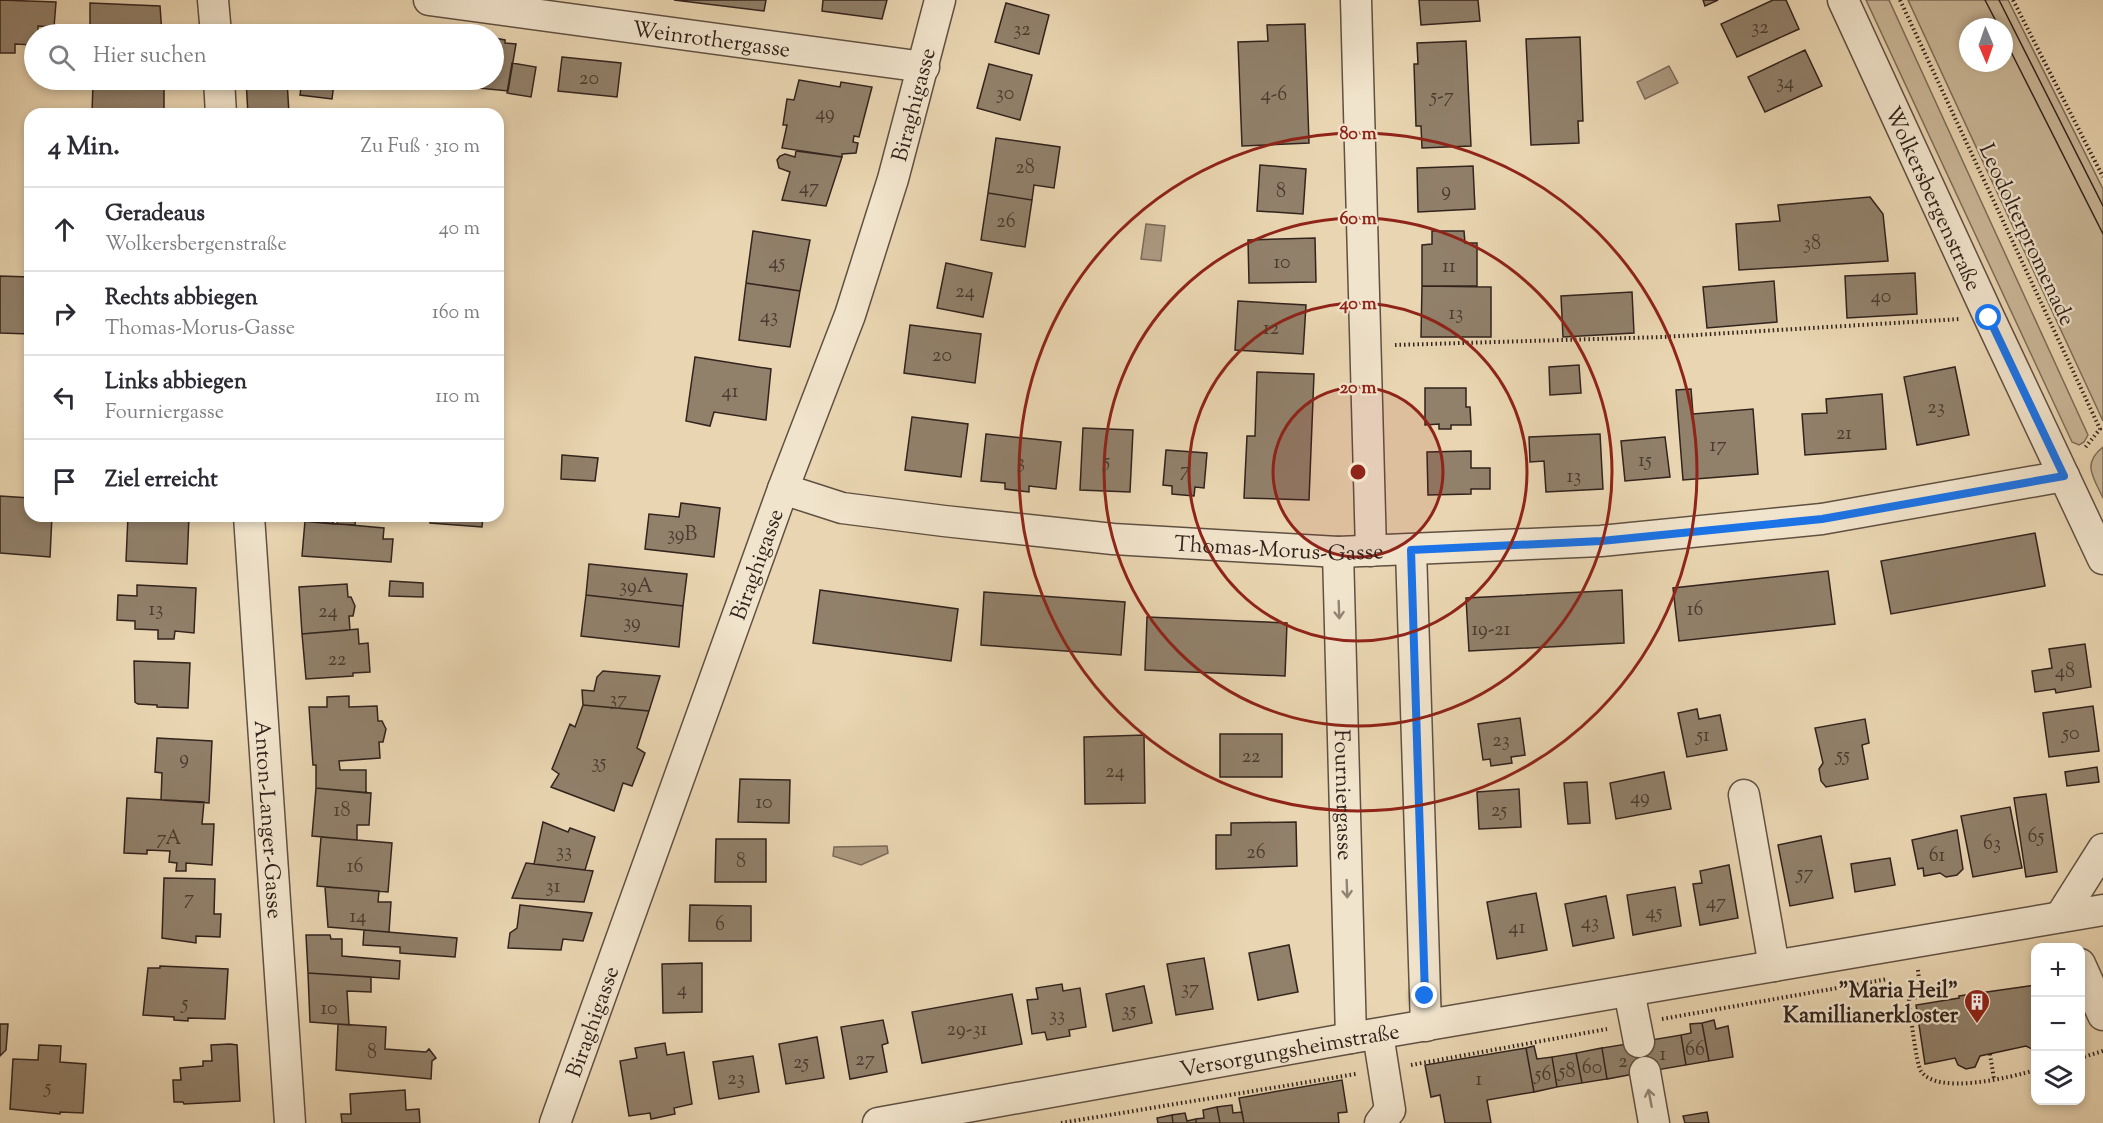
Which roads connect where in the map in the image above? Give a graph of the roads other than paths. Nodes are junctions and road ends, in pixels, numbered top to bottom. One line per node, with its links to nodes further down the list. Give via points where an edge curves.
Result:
1 (213, 0): 6 (street)
2 (429, 0): 7 (street, Weinrothergasse)
3 (940, 0): 7 (street, Biraghigasse)
4 (1356, 0): 13 (street)
5 (1843, 0): 10 (street, Wolkersbergenstraße)
6 (215, 24)
7 (924, 67): 11 (street, Biraghigasse, via 850,315)
8 (220, 90): 9 (street)
9 (221, 108)
10 (2064, 476): 14 (street, Thomas-Morus-Gasse, via 1822,519 1601,541); 16 (street, Wolkersbergenstraße)
11 (783, 489): 15 (street, Thomas-Morus-Gasse, via 843,508 944,521 1113,539); 32 (street, Biraghigasse)
12 (249, 522): 31 (street, Anton-Langer-Gasse)
13 (1371, 550): 14 (street, Thomas-Morus-Gasse); 15 (street, Thomas-Morus-Gasse)
14 (1411, 550): 26 (street)
15 (1338, 552): 28 (street, Fourniergasse, one-way to 28)
16 (2103, 559)
17 (1744, 795): 22 (street)
18 (2103, 849): 20 (street)
19 (2103, 910): 20 (street, Versorgungsheimstraße)
20 (2060, 917): 21 (street); 22 (street, Versorgungsheimstraße)
21 (2071, 943)
22 (1774, 966): 24 (street, Versorgungsheimstraße)
23 (2085, 975): 25 (street)
24 (1629, 991): 26 (street, Versorgungsheimstraße); 27 (street)
25 (2103, 1015)
26 (1426, 1026): 28 (street, Versorgungsheimstraße)
27 (1637, 1033)
28 (1364, 1036): 30 (street, Fourniergasse, via 1384,1070); 33 (street, Versorgungsheimstraße)
29 (1645, 1072): 34 (street, one-way to 29)
30 (1394, 1119)
31 (290, 1123)
32 (555, 1123)
33 (878, 1123)
34 (1654, 1123)

